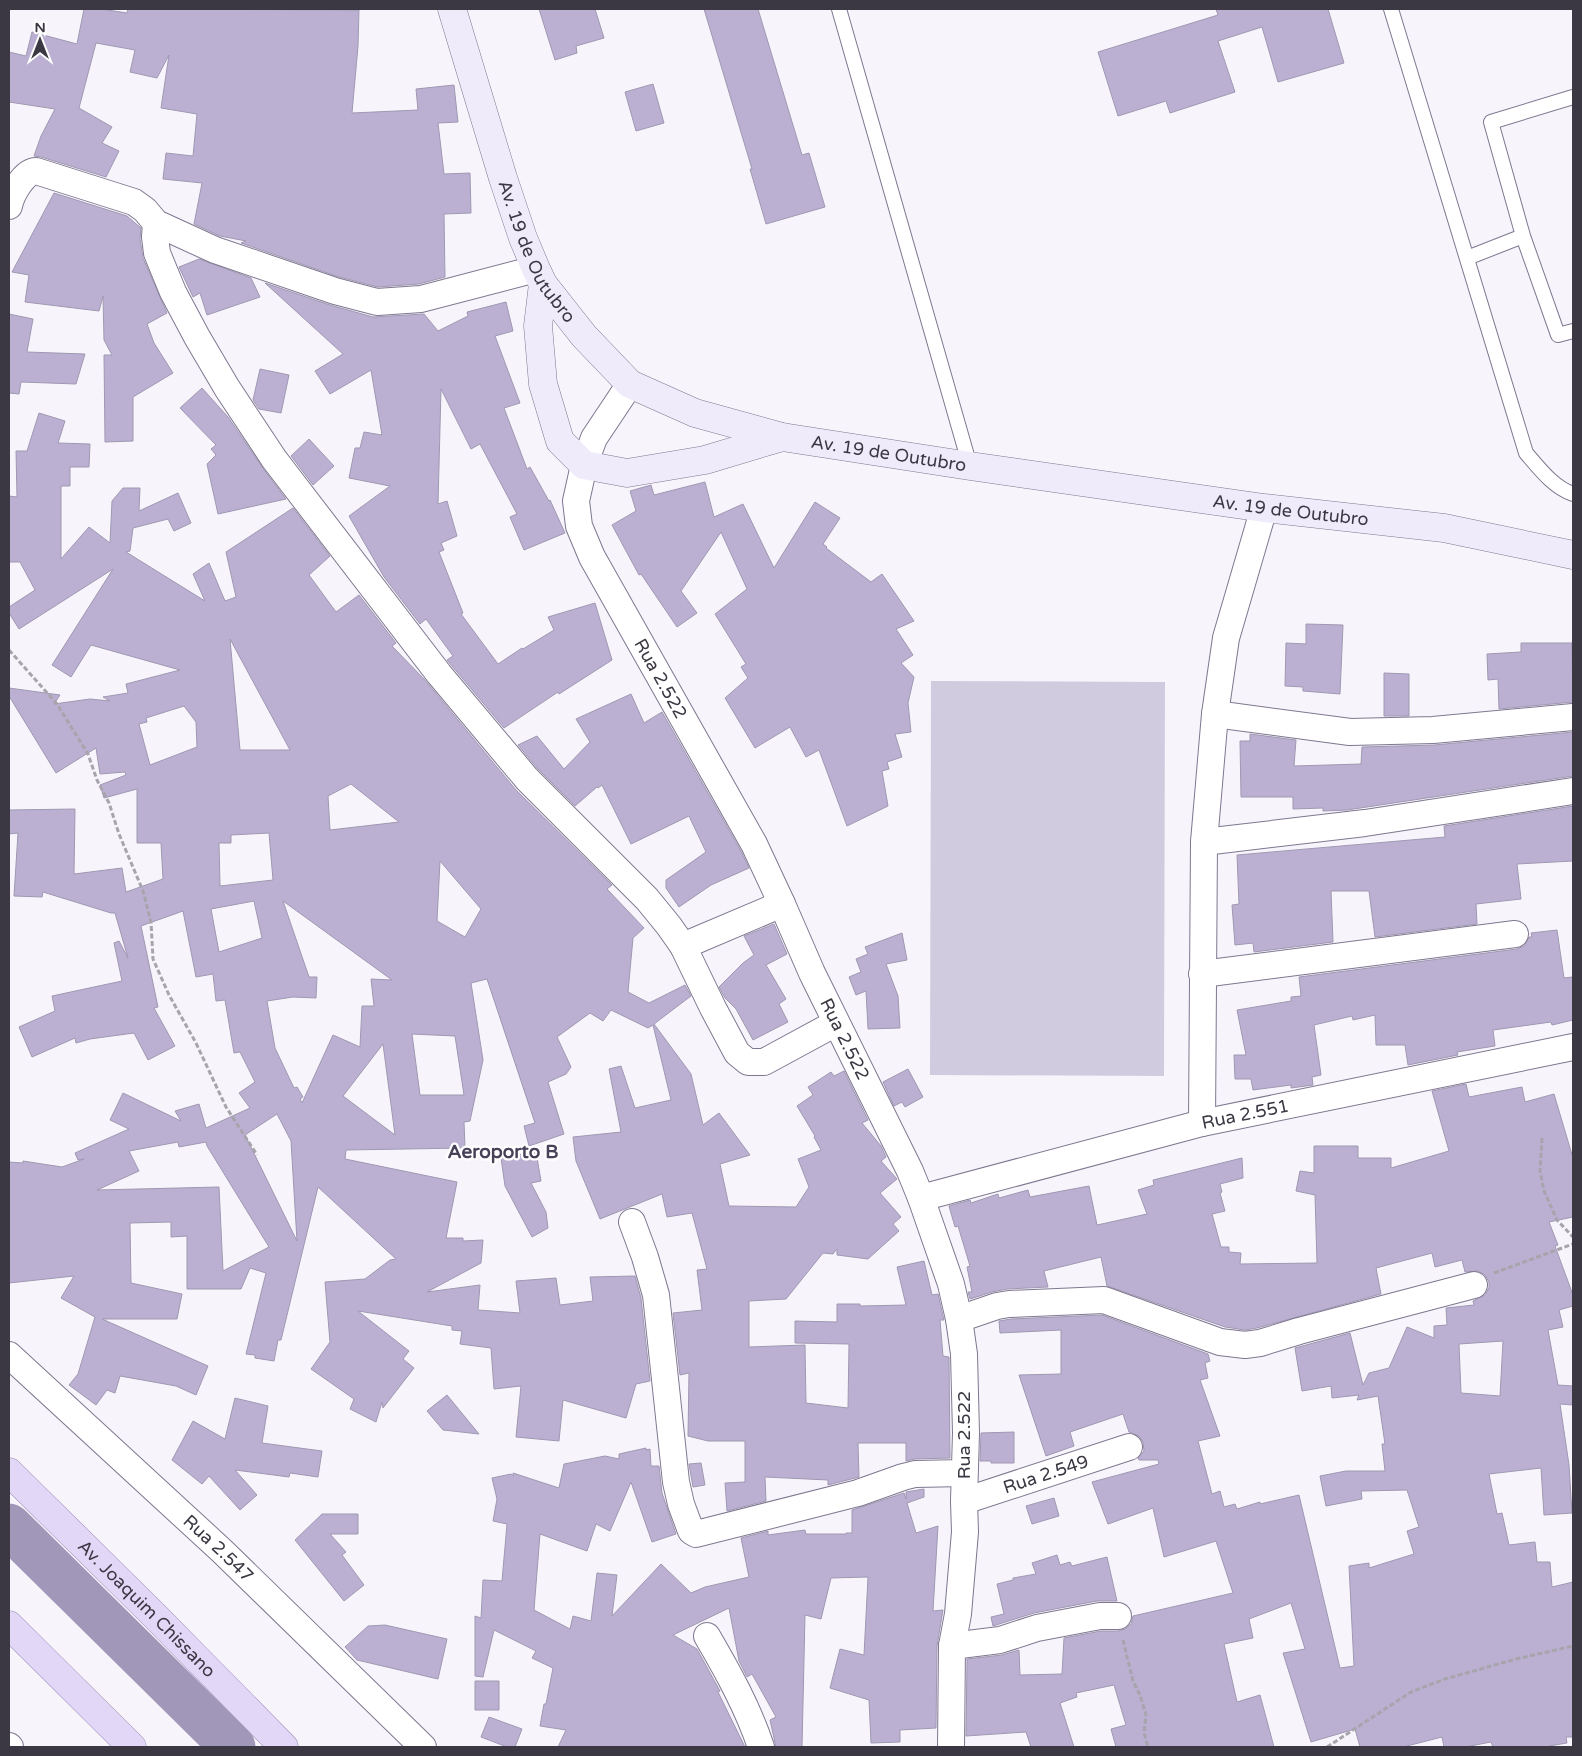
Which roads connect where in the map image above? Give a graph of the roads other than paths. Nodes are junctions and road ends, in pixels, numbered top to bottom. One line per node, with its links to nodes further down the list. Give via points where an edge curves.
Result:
1 (452, 9): 9 (street, Av. 19 de Outubro, via 522,238)
2 (839, 9): 14 (lane)
3 (1391, 9): 8 (lane)
4 (1573, 97): 7 (lane, via 1492,122)
5 (9, 206): 6 (street, via 27,173 36,171 134,202)
6 (156, 223): 9 (street, via 215,250 334,291 377,302 421,299); 24 (street, via 157,253 173,292 196,337 274,459 439,674 527,779 647,899)
7 (1524, 236): 8 (lane); 10 (lane, via 1558,335)
8 (1467, 258): 15 (lane, via 1526,452 1544,475)
9 (540, 276): 11 (street, Av. 19 de Outubro, via 584,336); 13 (street, via 538,326 543,384 560,441)
10 (1573, 331)
11 (630, 384): 12 (street, Av. 19 de Outubro, via 695,414); 13 (street, Rua 2.522, via 594,438)
12 (782, 437): 13 (street, via 705,460 627,473); 14 (street, Av. 19 de Outubro)
13 (584, 465): 22 (street, Rua 2.522, via 576,501 579,526 592,556 754,844)
14 (970, 466): 16 (street, Av. 19 de Outubro)
15 (1573, 494)
16 (1264, 508): 17 (street, Av. 19 de Outubro, via 1444,528); 18 (street, via 1226,638)
17 (1573, 555)
18 (1215, 714): 19 (street, via 1350,732 1433,730); 21 (street)
19 (1573, 717)
20 (1573, 790): 21 (street, via 1365,824)
21 (1204, 842): 25 (street)
22 (782, 904): 24 (street); 26 (street, Rua 2.522)
23 (1515, 934): 25 (street)
24 (683, 946): 26 (street, via 737,1053 748,1062 764,1062)
25 (1202, 974): 28 (street)
26 (836, 1024): 29 (street, Rua 2.522, via 894,1137)
27 (1573, 1047): 28 (street, Rua 2.551)
28 (1202, 1123): 29 (street, Rua 2.551)
29 (921, 1198): 32 (street, Rua 2.522, via 951,1284)
30 (632, 1222): 36 (street, via 646,1257 656,1296 676,1482 691,1531 696,1534 728,1527 858,1493 915,1474)
31 (1474, 1285): 32 (street, via 1245,1345 1220,1342 1104,1300 1010,1304)
32 (959, 1319): 36 (street, Rua 2.522, via 964,1354)
33 (9, 1355): 44 (street, Rua 2.547, via 222,1551)
34 (1129, 1447): 37 (street, Rua 2.549)
35 (9, 1472): 43 (main road, Av. Joaquim Chissano)
36 (964, 1473): 37 (street, Rua 2.522)
37 (964, 1501): 41 (street, Rua 2.522, via 961,1587)
38 (1118, 1616): 41 (street, via 1100,1616 1037,1628 1000,1640)
39 (9, 1625): 42 (main road)
40 (707, 1636): 45 (street, via 735,1685)
41 (952, 1646): 46 (street, Rua 2.522)
42 (132, 1747)
43 (284, 1747)
44 (424, 1747)
45 (761, 1747)
46 (952, 1747)

